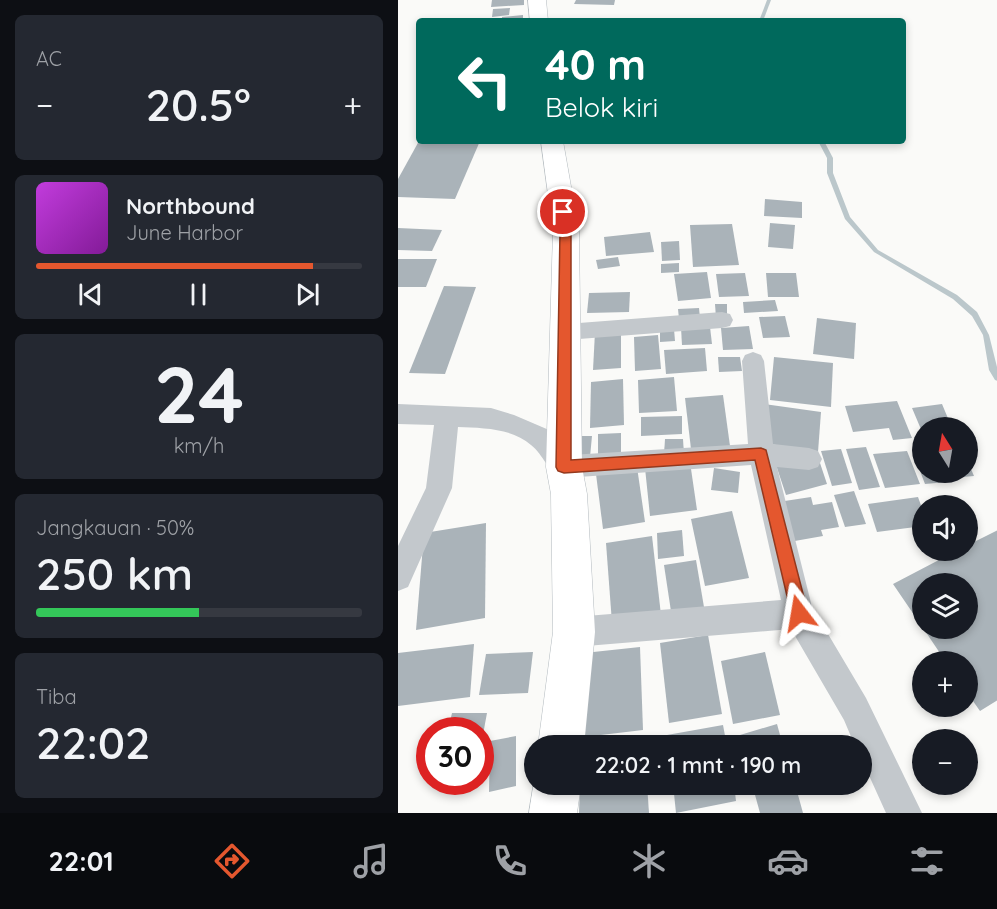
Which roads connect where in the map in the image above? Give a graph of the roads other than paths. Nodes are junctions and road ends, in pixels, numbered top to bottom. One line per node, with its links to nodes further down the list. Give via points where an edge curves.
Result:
1 (538, 0): 2 (main road)
2 (539, 18)
3 (552, 144): 5 (main road, via 566,232)
4 (722, 320): 5 (street)
5 (566, 332): 11 (main road)
6 (753, 361): 9 (street)
7 (398, 414): 8 (street)
8 (447, 416): 11 (street, via 491,418 514,425 540,437); 12 (street, via 439,488)
9 (761, 454): 10 (street); 11 (street); 13 (street)
10 (809, 459)
11 (564, 467): 14 (main road, via 569,494)
12 (398, 577)
13 (799, 613): 14 (street); 18 (street, via 855,709)
14 (574, 632): 15 (main road)
15 (562, 735)
16 (555, 795): 17 (main road)
17 (553, 813)
18 (904, 813)

